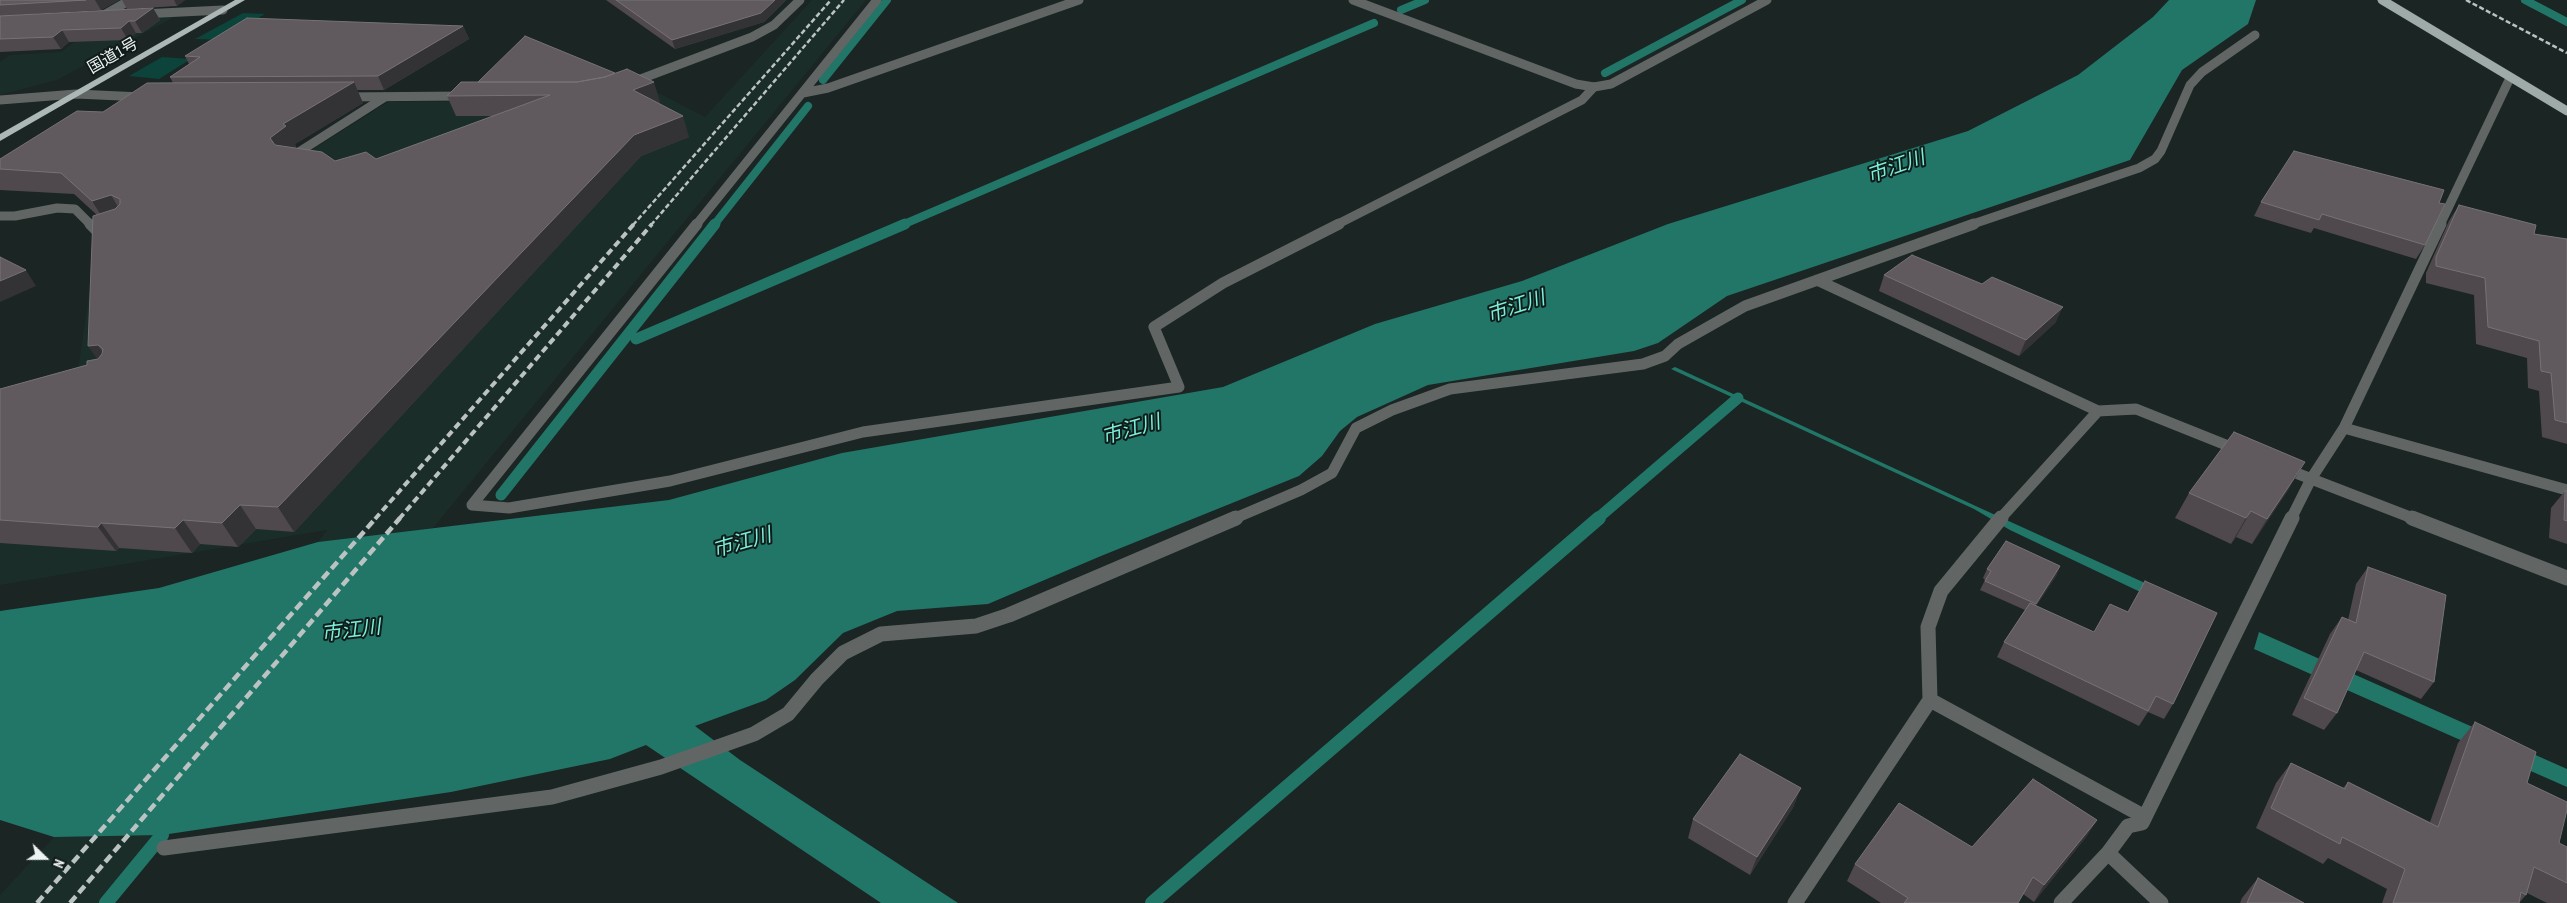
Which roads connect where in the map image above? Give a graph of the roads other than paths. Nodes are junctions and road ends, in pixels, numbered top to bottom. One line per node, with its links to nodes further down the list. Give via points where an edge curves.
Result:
1 (130, 0): 12 (street)
2 (241, 0): 9 (highway, 国道1号)
3 (800, 0): 16 (street, via 774,25 752,37)
4 (877, 0): 18 (street)
5 (1079, 0): 18 (street, via 828,88)
6 (1352, 0): 17 (street)
7 (1767, 0): 17 (street, via 1611,84)
8 (2382, 0): 15 (main road)
9 (223, 10): 11 (street); 19 (highway, 国道1号)
10 (122, 14): 12 (street)
11 (131, 14)
12 (104, 15): 13 (street)
13 (94, 16)
14 (2256, 35): 30 (street, via 2202,72 2190,85 2161,151 2155,159 2139,168)
15 (2510, 78): 25 (main road); 32 (street)
16 (618, 88)
17 (1594, 88): 18 (street, via 1582,100 1223,283 1154,328 1179,387 864,432 660,483 509,508 472,505)
18 (803, 93)
19 (76, 94): 22 (street, via 110,98); 24 (street); 26 (highway, 国道1号)
20 (385, 96): 21 (street); 23 (street); 27 (street, via 287,160)
21 (474, 96)
22 (149, 97)
23 (336, 97)
24 (0, 100)
25 (2567, 111)
26 (0, 138)
27 (306, 163)
28 (0, 216): 29 (street, via 57,208 75,209 99,233)
29 (117, 227)
30 (1817, 280): 31 (street); 40 (street, via 1745,306 1678,344 1665,356 1643,364 1450,389 1392,410 1356,428 1332,473 1301,490 1009,615 976,626 882,634 843,653 788,714 754,734 661,767 552,796)
31 (2098, 411): 33 (street, via 2136,409); 38 (street, via 1998,521 1941,591 1928,627)
32 (2344, 428): 35 (street); 36 (street)
33 (2256, 457)
34 (2274, 464): 35 (street)
35 (2311, 479): 37 (street); 39 (street)
36 (2567, 490)
37 (2567, 578)
38 (1930, 700): 39 (street); 42 (street)
39 (2145, 817): 41 (street, via 2142,823 2128,826)
40 (164, 848)
41 (2108, 854): 43 (street); 44 (street)
42 (1796, 903)
43 (2061, 903)
44 (2161, 903)

